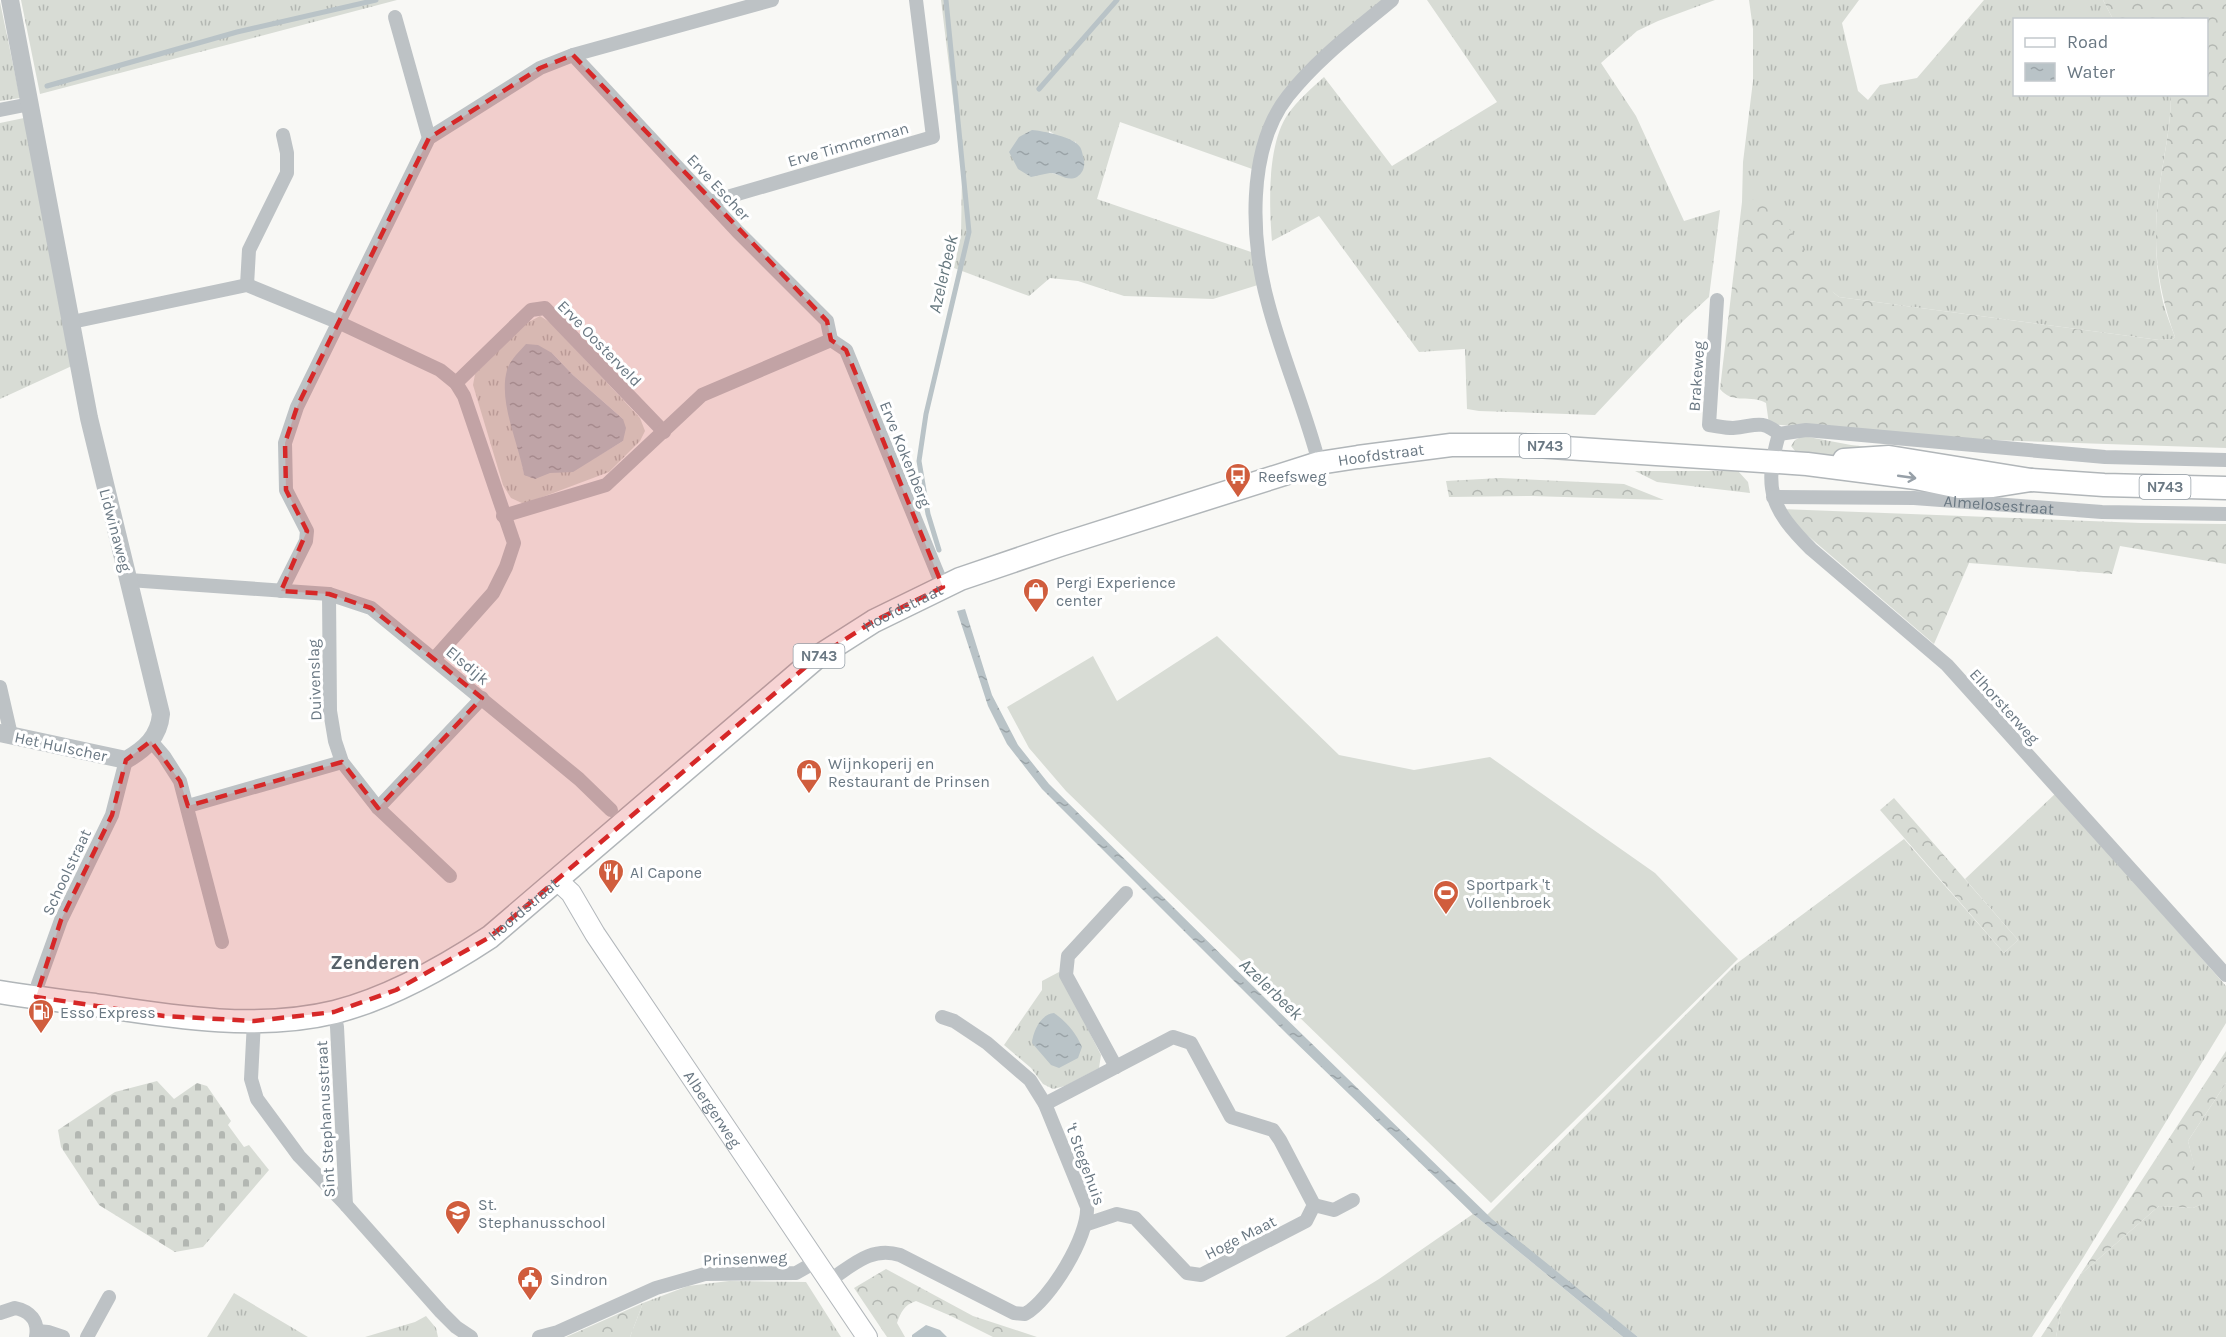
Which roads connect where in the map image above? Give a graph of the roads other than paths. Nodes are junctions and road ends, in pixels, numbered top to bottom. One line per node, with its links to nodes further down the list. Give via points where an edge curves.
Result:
1 (10, 0): 7 (street, Lidwinaweg)
2 (772, 0): 6 (street)
3 (916, 0): 11 (street, Erve Timmerman, via 933,137)
4 (1392, 0): 22 (street, via 1333,49 1288,96 1267,133 1258,176 1259,254 1268,302)
5 (395, 17): 10 (street)
6 (573, 55): 10 (street, via 540,68); 11 (street, Erve Escher)
7 (30, 104): 8 (street); 14 (street, Lidwinaweg)
8 (0, 110)
9 (283, 135): 12 (street, via 287,173 249,250)
10 (429, 138): 15 (street)
11 (710, 202): 16 (street, Erve Escher, via 827,321)
12 (247, 285): 14 (street); 15 (street)
13 (1717, 300): 19 (street, Brakeweg, via 1709,425 1769,425)
14 (72, 322): 27 (street, Lidwinaweg, via 89,418)
15 (340, 323): 17 (street, via 440,370); 29 (street, via 297,406 285,443 286,490 307,531 306,541)
16 (831, 340): 18 (street, via 702,395); 28 (street, Erve Kokenberg, via 846,350)
17 (456, 383): 18 (street, Erve Oosterveld, via 531,310 545,308); 26 (street, via 464,396)
18 (664, 432): 26 (street, via 606,485)
19 (1779, 434): 20 (street, via 1806,430 2105,457); 21 (street)
20 (2226, 460)
21 (1771, 462): 22 (main road, Hoofdstraat / N743, via 1508,445 1451,445); 23 (main road, Almelosestraat / N743, via 1916,478 1959,487 2031,480); 24 (street, Elhorsterweg)
22 (1319, 463): 28 (main road, Hoofdstraat / N743, via 1059,545)
23 (2226, 488)
24 (1773, 497): 25 (street, Almelosestraat, via 1914,498 2102,512); 45 (street, Elhorsterweg, via 1792,530 1811,549 1947,665)
25 (2226, 514)
26 (503, 516): 31 (street, via 514,543 506,567 493,592)
27 (129, 580): 29 (street, Elsdijk); 35 (street, Lidwinaweg, via 161,714 160,726)
28 (943, 587): 42 (main road, Hoofdstraat / N743, via 874,621 816,658)
29 (281, 591): 30 (street, Elsdijk)
30 (329, 594): 31 (street, Elsdijk, via 371,608); 37 (street, Duivenslag, via 330,711)
31 (435, 658): 33 (street, Elsdijk)
32 (0, 687): 34 (street)
33 (482, 698): 39 (street); 40 (street, Elsdijk)
34 (6, 734): 36 (street, Het Hulscher)
35 (151, 741): 36 (street, Het Hulscher); 38 (street, via 177,774)
36 (126, 760): 47 (street, Schoolstraat, via 112,815 61,920)
37 (342, 762): 38 (street); 39 (street, Duivenslag)
38 (188, 806): 44 (street)
39 (378, 808): 41 (street, Duivenslag)
40 (611, 810)
41 (450, 876)
42 (558, 881): 48 (main road, Hoofdstraat / N743, via 452,963 396,990); 57 (main road, Albergerweg, via 571,894)
43 (1126, 893): 51 (street, via 1068,956 1066,965 1066,975)
44 (222, 942)
45 (2226, 975)
46 (0, 992): 47 (main road, Hoofdstraat / N743)
47 (36, 997): 50 (main road, Hoofdstraat / N743, via 164,1016)
48 (334, 1012): 50 (main road, Hoofdstraat / N743); 54 (street, Sint Stephanusstraat)
49 (942, 1017): 52 (street, 't Stegehuis, via 968,1029 1011,1062 1030,1080)
50 (254, 1021): 54 (street, via 251,1079 257,1099 299,1156)
51 (1116, 1067): 52 (street); 55 (street, via 1173,1037 1191,1043 1231,1117 1273,1130)
52 (1045, 1104): 56 (street, 't Stegehuis, via 1088,1207)
53 (1353, 1200): 55 (street, via 1334,1210)
54 (346, 1204): 61 (street, Sint Stephanusstraat)
55 (1314, 1205): 56 (street, Hoge Maat, via 1306,1221 1202,1275 1187,1273 1135,1218 1117,1214)
56 (1087, 1224): 58 (street, 't Stegehuis, via 1040,1304 1025,1314 1014,1313 887,1251 873,1253)
57 (817, 1261): 58 (main road, Albergerweg); 66 (street, Prinsenweg, via 796,1273 705,1274 656,1288)
58 (830, 1280): 67 (main road, Albergerweg)
59 (109, 1297): 64 (street)
60 (0, 1313): 62 (street, via 22,1310 34,1319)
61 (455, 1332): 65 (street)
62 (37, 1334): 63 (street, via 48,1332)
63 (63, 1337)
64 (87, 1337)
65 (471, 1337)
66 (539, 1337)
67 (867, 1337)

